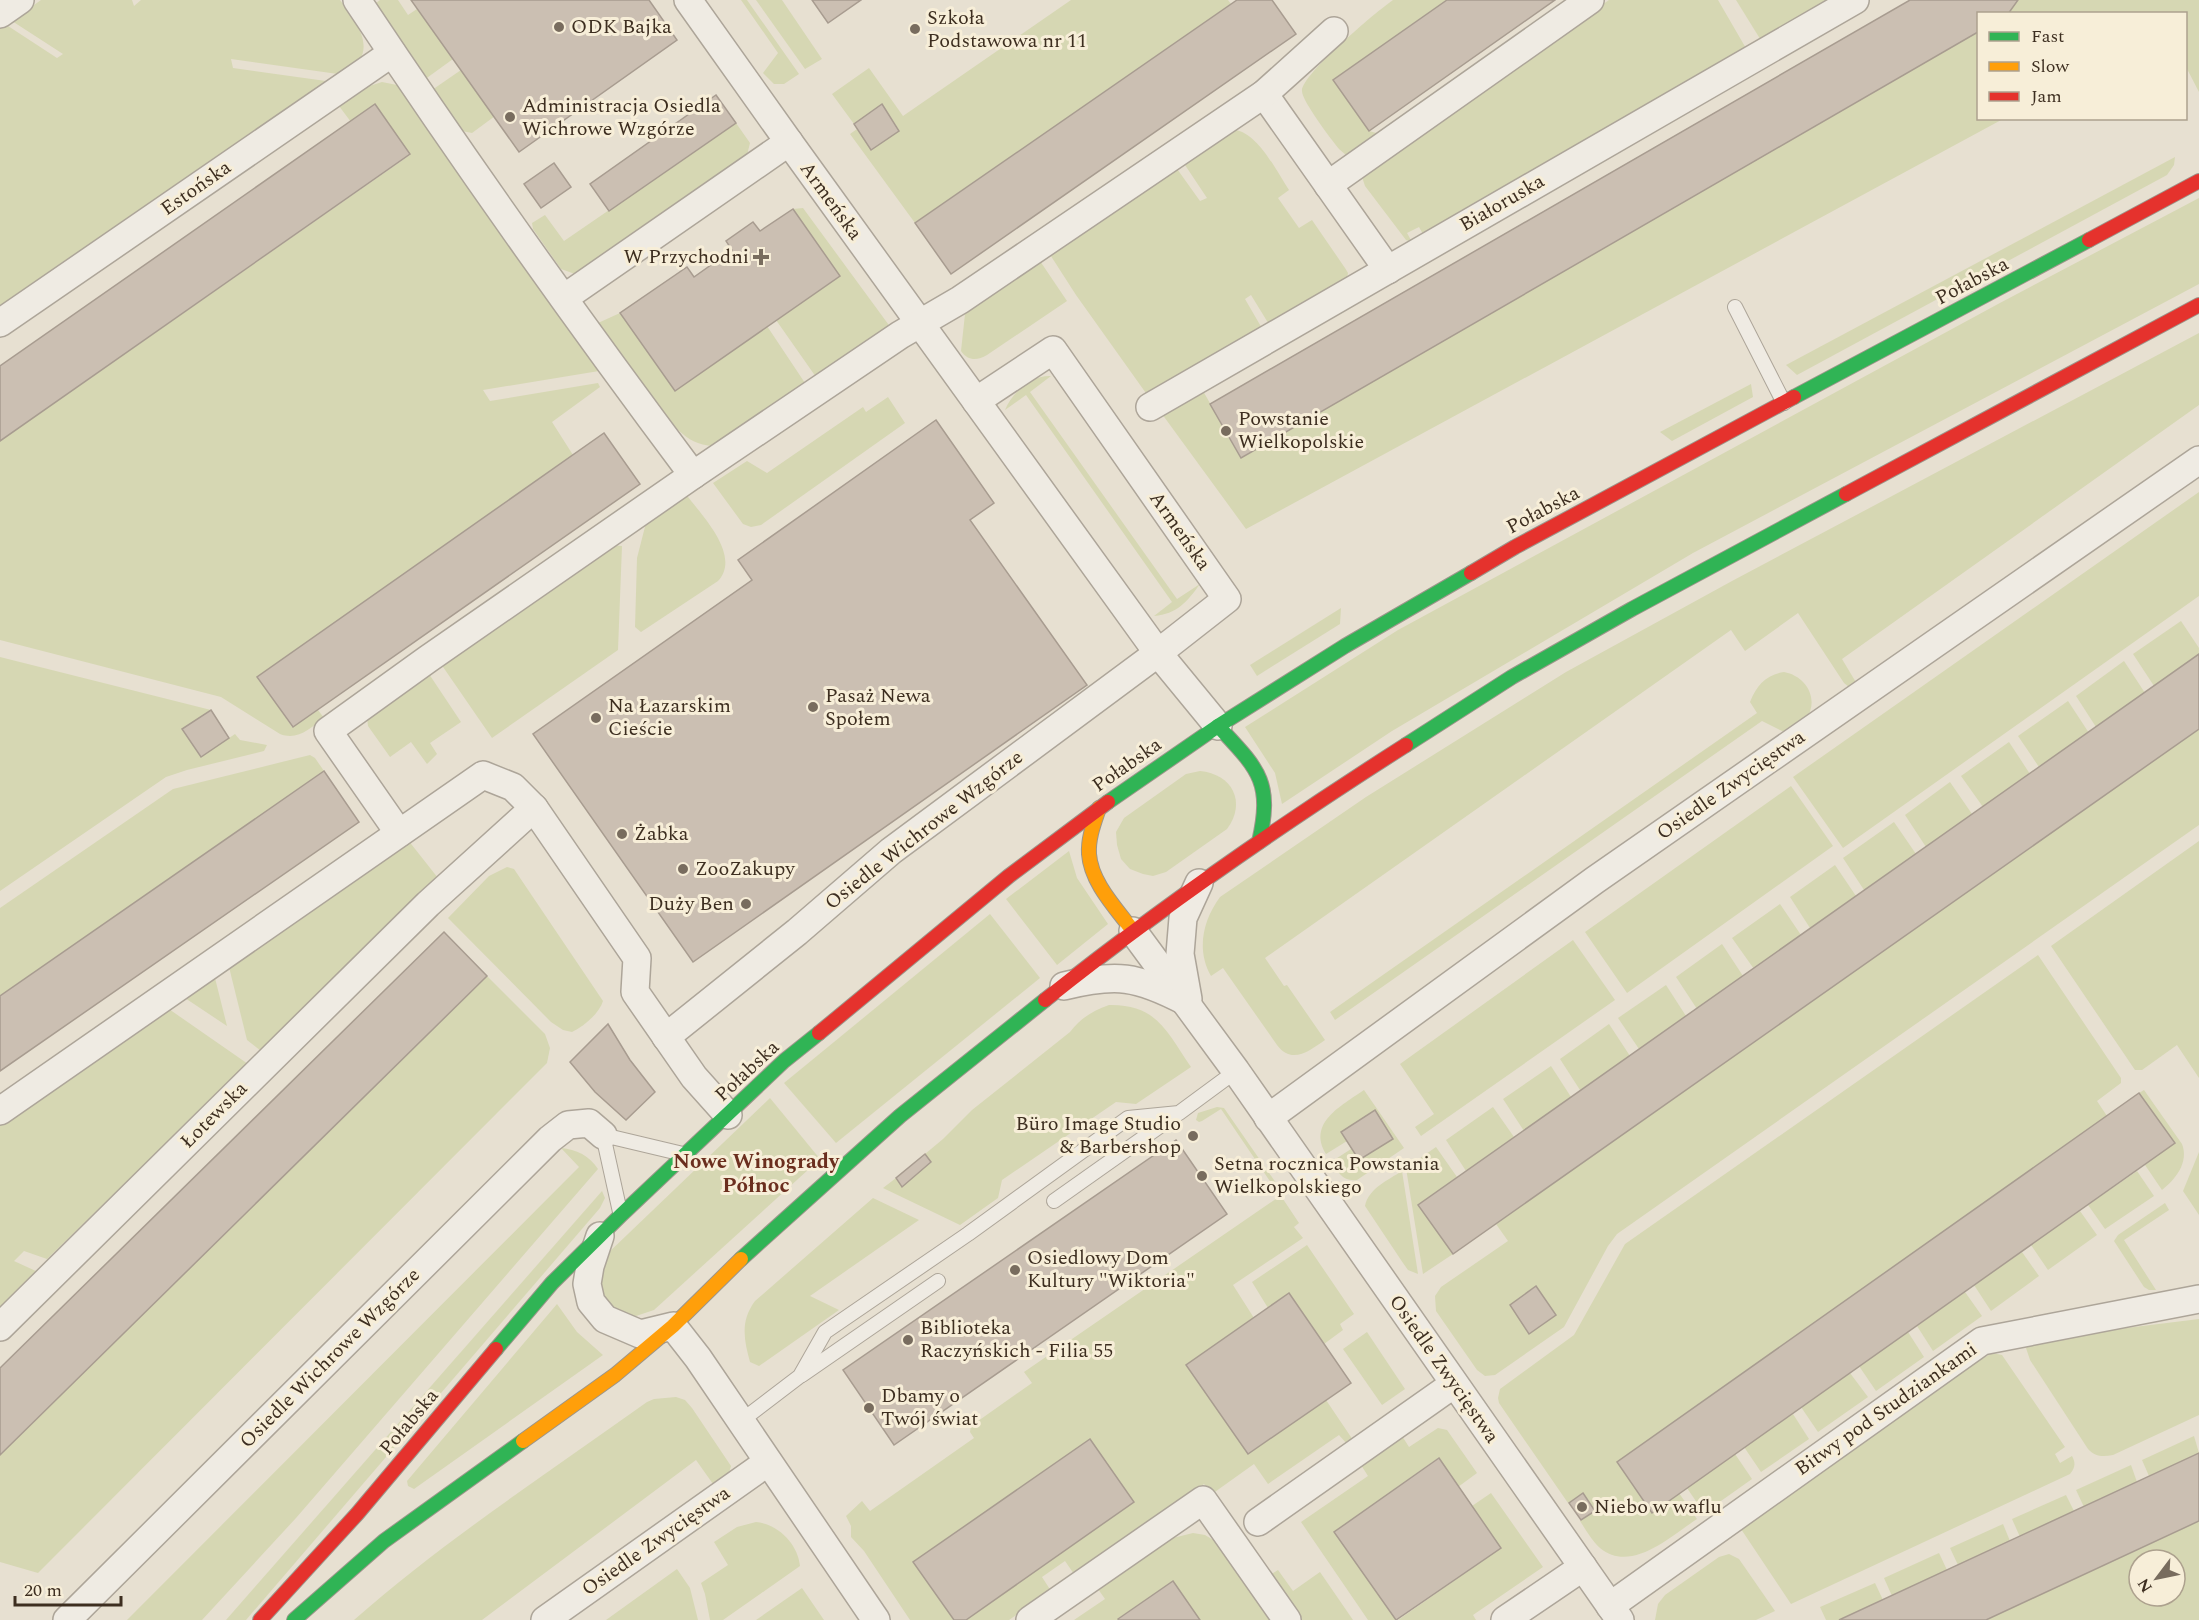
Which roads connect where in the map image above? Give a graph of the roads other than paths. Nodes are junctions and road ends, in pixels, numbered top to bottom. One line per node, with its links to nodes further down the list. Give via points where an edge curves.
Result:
1 (20, 0): 6 (street)
2 (357, 0): 8 (street)
3 (688, 0): 10 (street, Armeńska)
4 (1590, 0): 12 (street)
5 (1855, 0): 13 (street, Białoruska)
6 (0, 14)
7 (1334, 31): 9 (street)
8 (392, 53): 14 (street); 17 (street, Estońska)
9 (1264, 94): 12 (street); 18 (street)
10 (789, 142): 14 (street); 18 (street, Armeńska)
11 (2199, 181): 20 (street, Połabska)
12 (1328, 185): 13 (street)
13 (1388, 270): 21 (street, Białoruska)
14 (571, 293): 23 (street, via 618,374)
15 (2199, 305): 29 (street, via 1512,677)
16 (1735, 307): 20 (lane)
17 (0, 323)
18 (920, 324): 19 (street, Armeńska); 23 (street)
19 (976, 401): 24 (street, Armeńska); 24 (street, Armeńska, via 1053,350 1227,599)
20 (1784, 403): 25 (street, Połabska, via 1515,547)
21 (1150, 407)
22 (2199, 460): 39 (street, Osiedle Zwycięstwa, via 1595,880)
23 (693, 475): 28 (street, via 328,731)
24 (1158, 653): 25 (street, Armeńska); 34 (street, Osiedle Wichrowe Wzgórze, via 891,851)
25 (1218, 726): 27 (street, Połabska); 29 (street, via 1257,770 1266,793 1266,818)
26 (534, 808): 28 (street, via 513,787 483,775); 34 (street, via 637,958 635,992); 48 (street, Łotewska, via 428,904)
27 (1099, 808): 31 (street, via 1091,833 1090,857 1099,883); 38 (street, Połabska, via 1009,876 793,1054)
28 (399, 833): 36 (street)
29 (1259, 842): 30 (street)
30 (1199, 883): 31 (street); 33 (street, via 1183,918 1180,954)
31 (1133, 931): 32 (street); 33 (street, Osiedle Zwycięstwa)
32 (1061, 987): 33 (street, via 1092,979 1120,978 1155,986); 47 (street, via 900,1116 753,1247)
33 (1188, 1003): 35 (street, Osiedle Zwycięstwa)
34 (666, 1036): 38 (street, via 694,1077)
35 (1236, 1071): 37 (lane); 39 (street, Osiedle Zwycięstwa)
36 (0, 1111)
37 (1179, 1113): 42 (lane); 49 (lane, via 1128,1118 825,1332)
38 (728, 1114): 41 (street, Połabska)
39 (1268, 1118): 50 (street, Osiedle Zwycięstwa)
40 (603, 1135): 41 (lane); 43 (lane); 56 (street, Osiedle Wichrowe Wzgórze, via 589,1123 568,1125 550,1139)
41 (685, 1154): 43 (street, Połabska)
42 (1054, 1201)
43 (621, 1215): 44 (street, Połabska)
44 (600, 1236): 47 (street, via 587,1284 591,1302 605,1319 640,1334); 57 (street, Połabska, via 552,1283 357,1514)
45 (938, 1281): 49 (lane)
46 (2199, 1299): 55 (street, Bitwy pod Studziankami, via 1982,1341)
47 (673, 1326): 51 (street); 58 (street, via 615,1375 384,1541)
48 (0, 1327)
49 (800, 1376): 51 (lane)
50 (1454, 1384): 53 (street); 54 (street, Osiedle Zwycięstwa)
51 (741, 1421): 52 (street)
52 (768, 1462): 59 (street, Osiedle Zwycięstwa); 60 (street)
53 (1258, 1522)
54 (1583, 1567): 55 (street, Osiedle Zwycięstwa); 63 (street)
55 (1615, 1613)
56 (67, 1620)
57 (260, 1620)
58 (294, 1620)
59 (545, 1620)
60 (876, 1620)
61 (1030, 1620): 62 (street, via 1203,1500)
62 (1287, 1620)
63 (1505, 1620)

